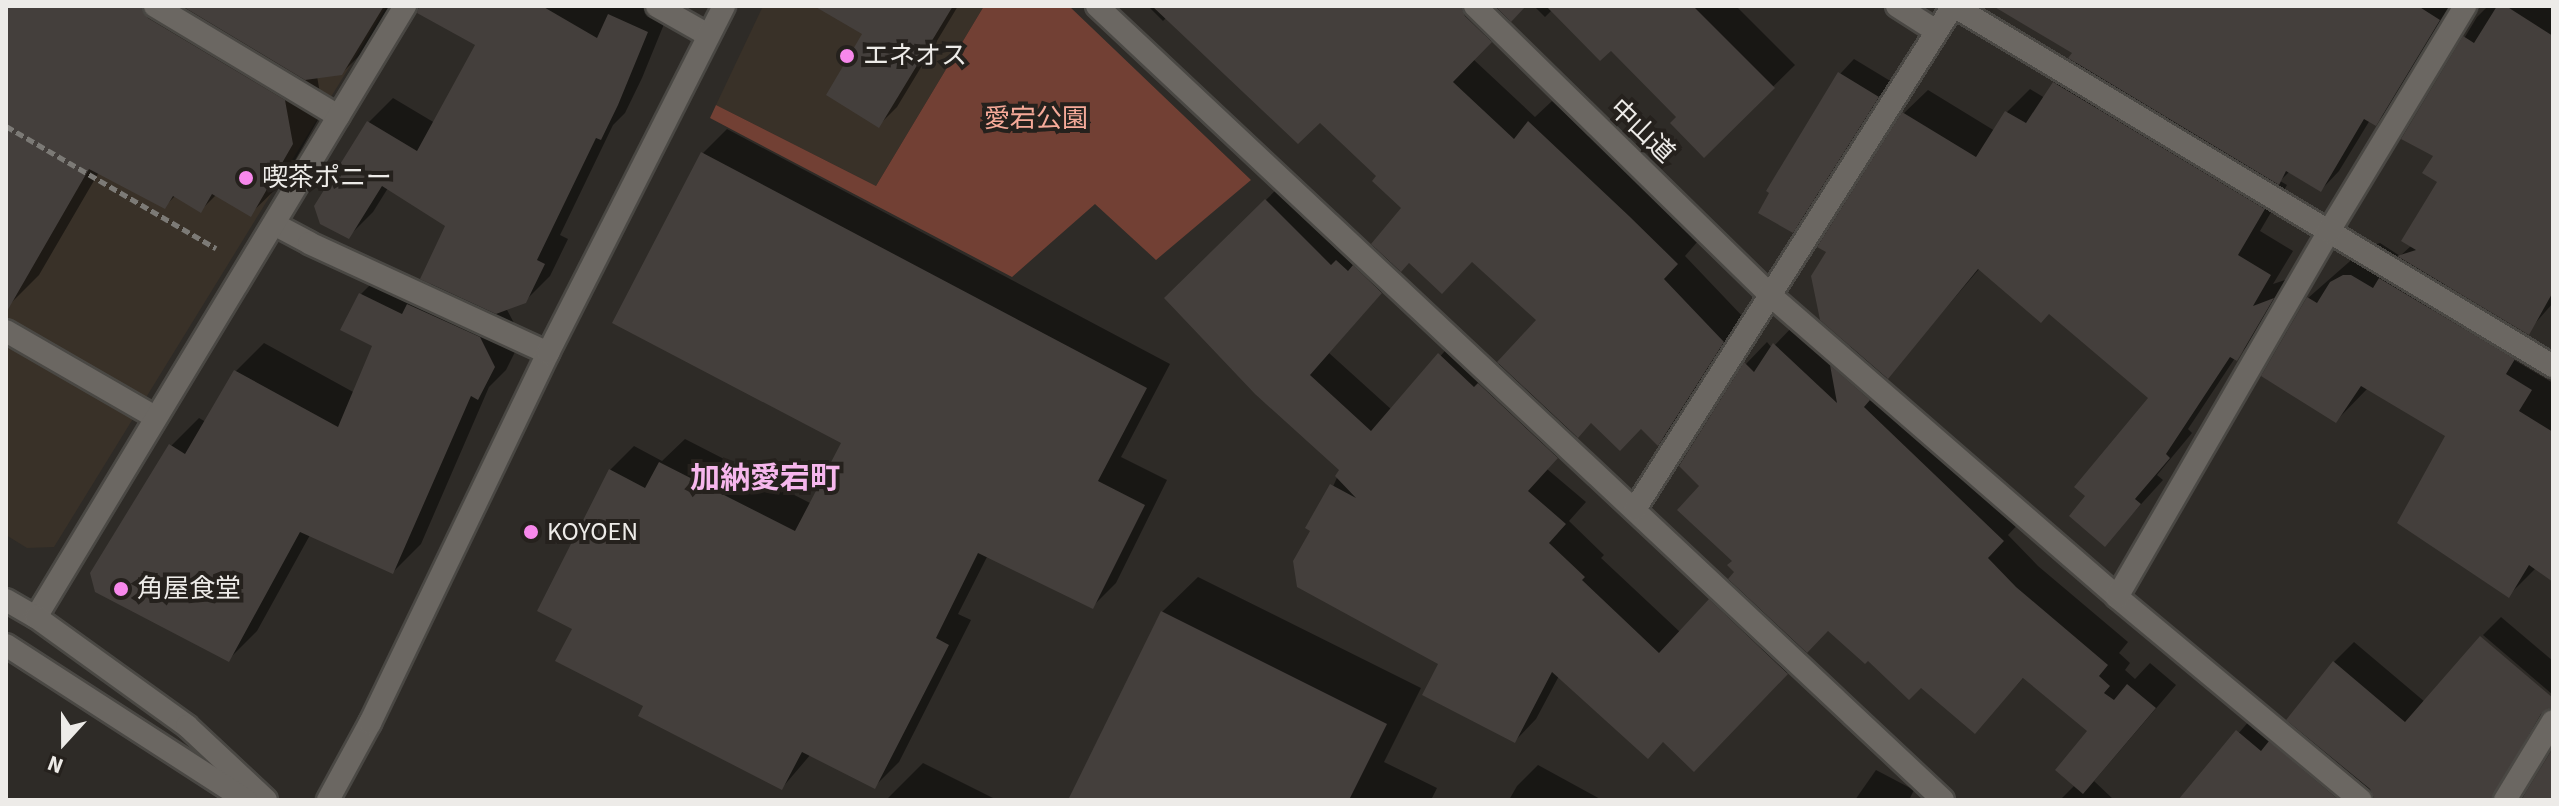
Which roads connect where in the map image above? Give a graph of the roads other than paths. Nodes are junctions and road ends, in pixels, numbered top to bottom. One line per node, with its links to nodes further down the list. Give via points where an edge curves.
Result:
1 (155, 6): 12 (street)
2 (405, 6): 12 (street)
3 (657, 6): 11 (street)
4 (724, 6): 11 (street)
5 (1097, 6): 20 (street)
6 (1475, 6): 15 (street, 中山道)
7 (1897, 6): 10 (street)
8 (1953, 6): 10 (street); 14 (street)
9 (2465, 6): 14 (street)
10 (1936, 31): 15 (street)
11 (708, 35): 17 (street)
12 (338, 116): 13 (street)
13 (274, 224): 17 (street); 19 (street)
14 (2329, 231): 18 (street); 21 (street)
15 (1770, 295): 20 (street); 21 (street, 中山道)
16 (6, 331): 19 (street)
17 (548, 353): 28 (street)
18 (2553, 366)
19 (155, 417): 23 (street)
20 (1635, 509): 29 (street)
21 (2117, 597): 30 (street, 中山道)
22 (6, 600): 23 (street)
23 (36, 617): 27 (street, via 187,726)
24 (6, 645): 26 (street)
25 (2553, 721): 31 (street)
26 (246, 800)
27 (266, 800)
28 (328, 800)
29 (1943, 800)
30 (2361, 800)
31 (2505, 800)

